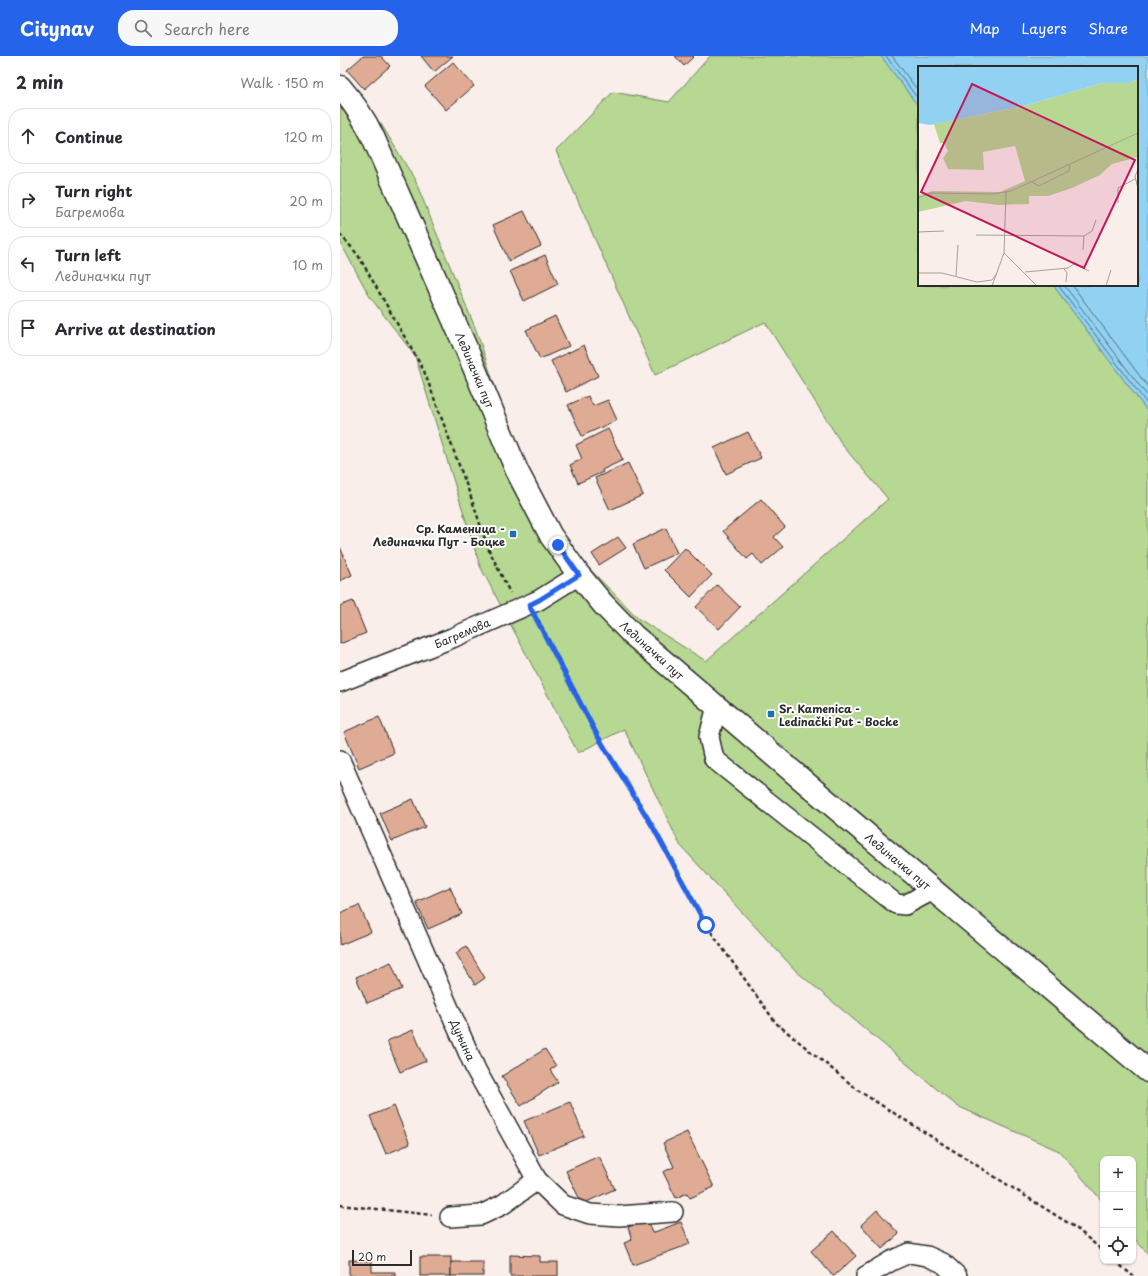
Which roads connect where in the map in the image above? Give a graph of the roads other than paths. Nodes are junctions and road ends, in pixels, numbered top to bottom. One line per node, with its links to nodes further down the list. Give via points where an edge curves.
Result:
1 (340, 86): 2 (main road, Лединачки пут, via 373,137 520,477 551,536)
2 (579, 575): 3 (street, Багремова, via 524,607); 4 (main road, Лединачки пут, via 633,635)
3 (340, 682)
4 (717, 706): 6 (main road, Лединачки пут); 6 (street, via 709,737 714,759 896,904 905,905)
5 (340, 760): 8 (street, Дуњина, via 476,1070)
6 (933, 890): 7 (main road, Лединачки пут)
7 (1148, 1071)
8 (537, 1180): 9 (street, Дуњина, via 563,1205 590,1214 619,1216); 10 (street, via 481,1216)
9 (673, 1212)
10 (450, 1217)
11 (866, 1276): 12 (street, via 909,1253 928,1256 943,1263)
12 (957, 1276)

